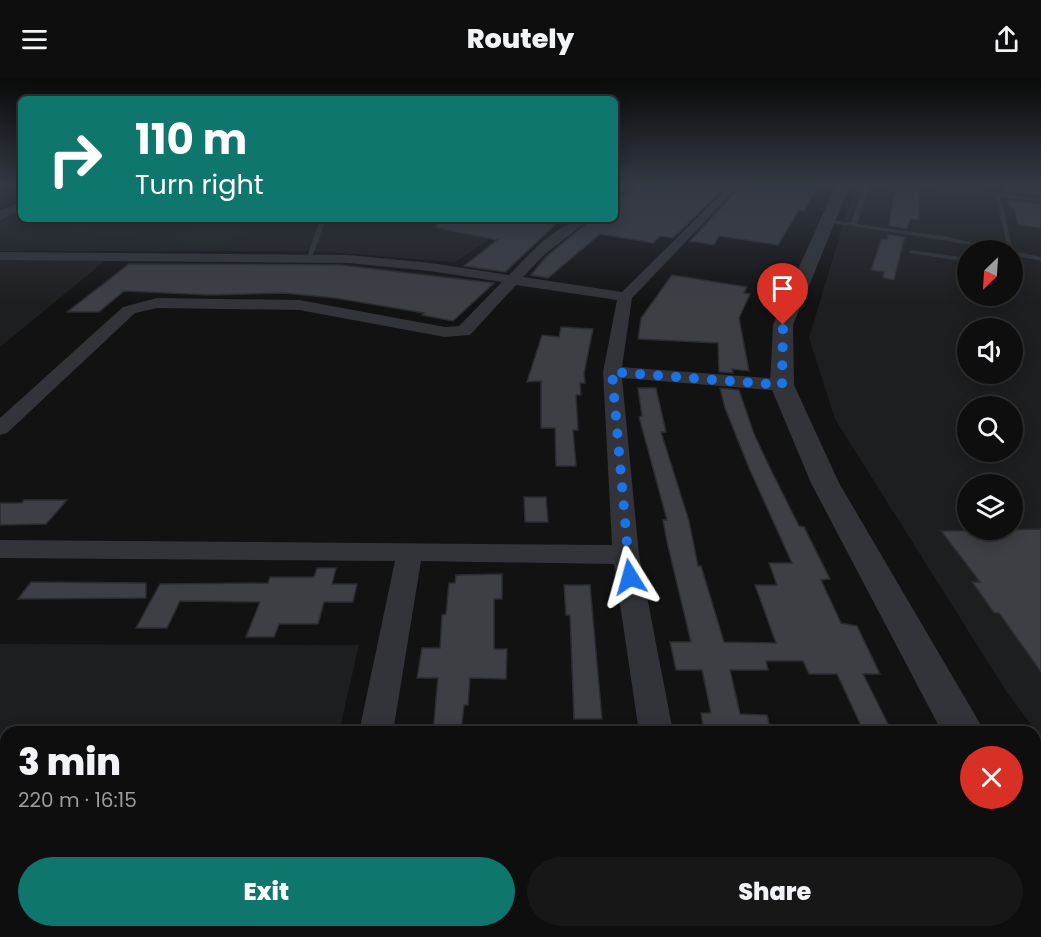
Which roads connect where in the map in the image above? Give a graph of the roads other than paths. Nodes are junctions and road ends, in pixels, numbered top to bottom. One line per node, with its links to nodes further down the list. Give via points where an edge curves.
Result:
1 (320, 225): 12 (lane)
2 (576, 225): 15 (street, via 540,251)
3 (695, 225): 16 (street)
4 (839, 225): 18 (street, via 783,325)
5 (859, 225): 8 (lane)
6 (1005, 225): 7 (lane)
7 (1009, 240)
8 (957, 242)
9 (911, 252): 13 (lane)
10 (1023, 255): 14 (lane)
11 (0, 256): 12 (street)
12 (309, 257): 15 (street, via 385,262)
13 (957, 258)
14 (1041, 259)
15 (511, 280): 16 (street); 19 (street, via 464,331 457,332 299,305 138,306 129,310)
16 (625, 297): 17 (street)
17 (612, 372): 18 (street); 22 (street)
18 (782, 385): 25 (street, via 825,483)
19 (0, 429)
20 (0, 549): 21 (street)
21 (410, 552): 22 (street); 23 (street)
22 (626, 555): 24 (street)
23 (377, 726)
24 (655, 726)
25 (961, 726)

